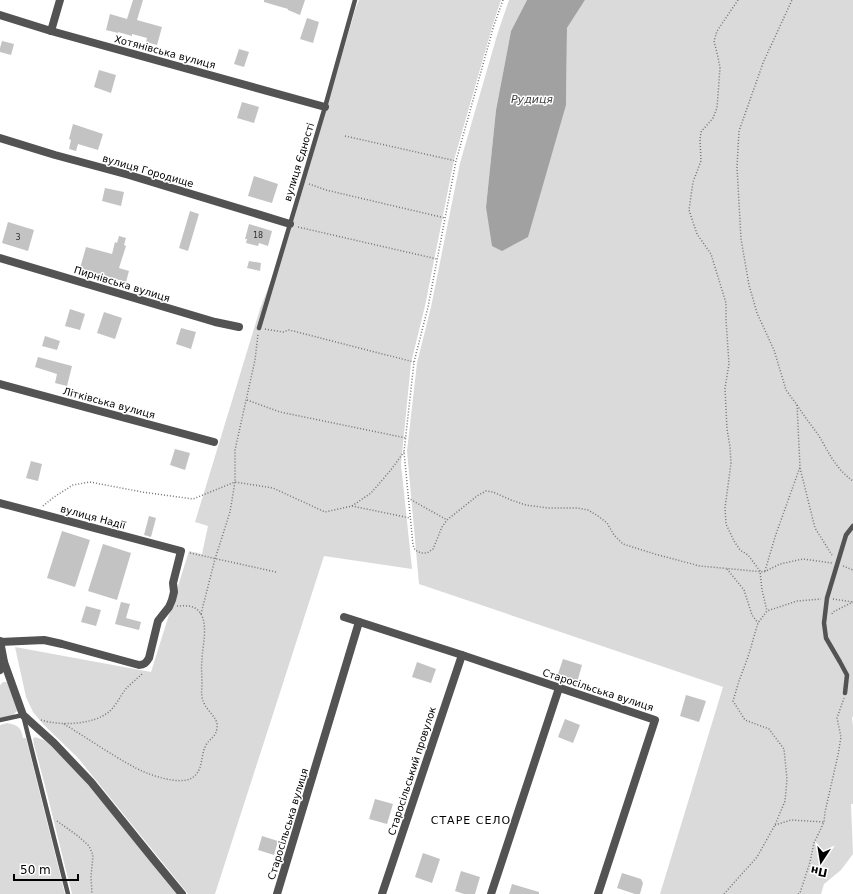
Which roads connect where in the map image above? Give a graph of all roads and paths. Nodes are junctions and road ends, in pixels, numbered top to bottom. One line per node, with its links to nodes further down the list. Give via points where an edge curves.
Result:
1 (60, 0): 7 (street)
2 (355, 0): 8 (lane, вулиця Єдності)
3 (503, 0): 11 (path)
4 (738, 0): 41 (path, via 716,31 714,41 720,68 717,108 714,118 702,132 700,139 701,161 693,182 689,210 697,234 711,254 726,303 729,364 725,388 731,463 725,508 726,524 740,550 748,555)
5 (792, 0): 22 (path, via 763,63 741,125 737,167 741,239 749,284 757,313 774,350 786,390)
6 (0, 16): 7 (street, Хотянівська вулиця)
7 (51, 31): 8 (street, Хотянівська вулиця)
8 (325, 107): 12 (lane, вулиця Єдності)
9 (345, 136): 11 (path)
10 (0, 138): 14 (street, вулиця Городище)
11 (456, 161): 13 (path)
12 (303, 182): 13 (path, via 326,190); 14 (lane, вулиця Єдності)
13 (444, 218): 16 (path)
14 (290, 225): 16 (path); 18 (lane, вулиця Єдності)
15 (0, 258): 17 (street, Пирнівська вулиця)
16 (436, 259): 19 (path, via 428,307)
17 (239, 327)
18 (259, 328): 19 (path, via 283,332 288,330); 21 (path)
19 (414, 362): 23 (path)
20 (0, 384): 24 (street, Літківська вулиця)
21 (246, 400): 23 (path, via 280,412); 28 (path, via 235,450)
22 (797, 406): 26 (path); 27 (path, via 834,463)
23 (406, 438): 25 (path)
24 (214, 442)
25 (404, 452): 29 (path); 31 (path, via 371,493)
26 (800, 467): 38 (path, via 815,528); 43 (path)
27 (853, 481)
28 (235, 482): 31 (path, via 273,488 325,512); 32 (path, via 194,499 90,482 73,485); 37 (path, via 230,512)
29 (408, 498): 33 (path); 34 (path)
30 (0, 503): 32 (street, вулиця Надії)
31 (352, 506): 33 (path)
32 (35, 512): 36 (street, вулиця Надії)
33 (410, 518): 34 (path, via 413,545 415,550 421,553 427,553 432,549)
34 (447, 520): 39 (path, via 477,496 486,491 493,492 526,505 588,510 607,523 623,544 693,564)
35 (853, 526): 38 (lane, via 846,535)
36 (181, 551): 37 (path); 46 (street)
37 (215, 558): 42 (path); 48 (path)
38 (838, 564): 40 (path); 43 (path, via 803,559 780,564); 44 (lane)
39 (727, 569): 41 (path); 51 (path, via 744,590 752,615)
40 (853, 570)
41 (760, 571): 43 (path); 47 (path)
42 (276, 572)
43 (764, 572)
44 (828, 598): 45 (path); 47 (path, via 797,601); 52 (lane)
45 (853, 602): 52 (path, via 833,612)
46 (170, 606): 48 (path, via 190,606); 56 (street, via 158,621)
47 (767, 611): 51 (path)
48 (201, 614): 62 (path, via 205,638 202,658 203,704 216,719 218,726 217,734 207,743 204,750 201,766 191,778 183,781 151,775 135,768)
49 (344, 617): 50 (street, Старосільська вулиця)
50 (359, 622): 54 (street, Старосільська вулиця); 69 (street, Старосільська вулиця)
51 (758, 623): 65 (path, via 733,701 745,720 769,729 784,749 787,779 785,802)
52 (824, 623): 58 (lane, via 826,638 847,675)
53 (0, 641): 55 (street); 56 (street, via 44,640)
54 (462, 655): 57 (street, Старосільська вулиця); 70 (street, Старосільський провулок)
55 (2, 666): 59 (street)
56 (144, 668): 62 (path, via 112,710 103,716)
57 (559, 688): 71 (street); 72 (street, Старосільська вулиця, via 655,720)
58 (845, 692): 64 (path, via 837,718 841,737)
59 (23, 715): 61 (lane); 63 (lane); 68 (street, via 91,782)
60 (37, 719): 62 (path)
61 (0, 720)
62 (64, 724)
63 (48, 815): 66 (lane); 67 (path, via 89,846 93,855)
64 (824, 822): 65 (path, via 791,820); 74 (path, via 814,843)
65 (775, 825): 73 (path, via 757,857)
66 (68, 894)
67 (92, 894)
68 (182, 894)
69 (277, 894)
70 (382, 894)
71 (491, 894)
72 (598, 894)
73 (724, 894)
74 (798, 894)

